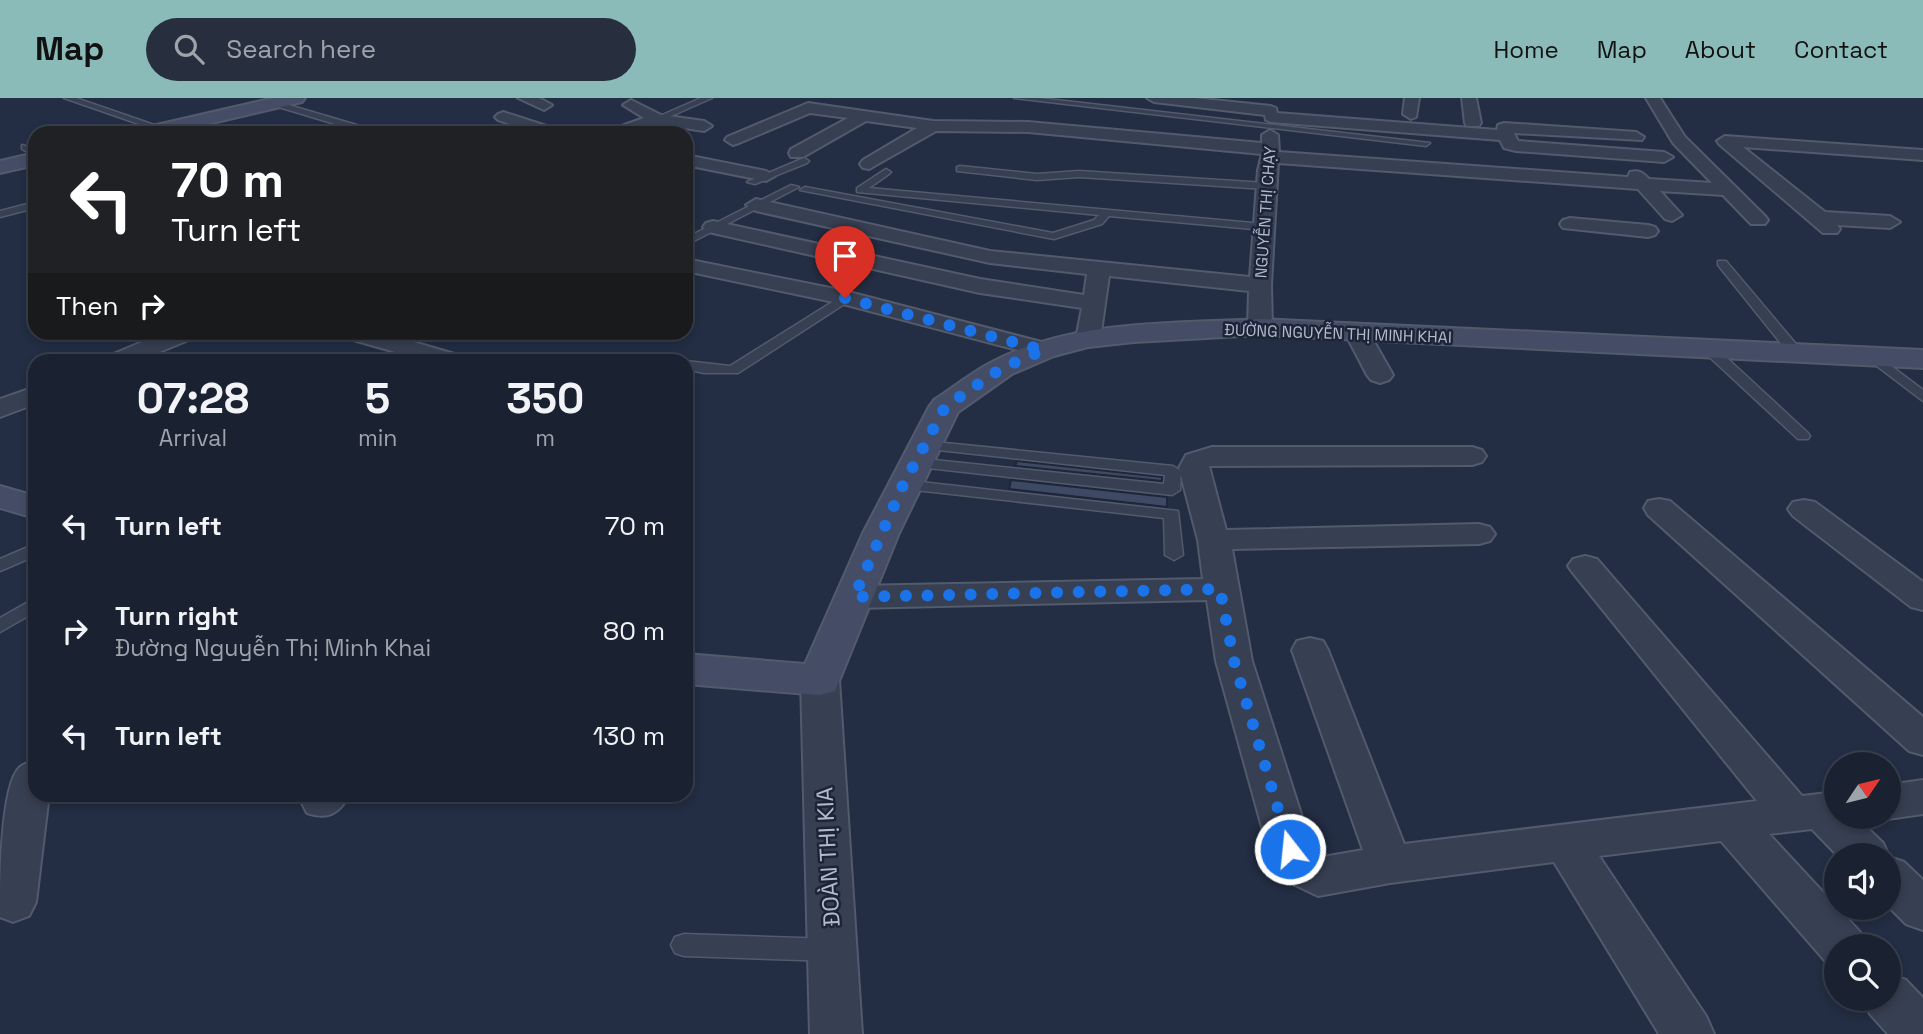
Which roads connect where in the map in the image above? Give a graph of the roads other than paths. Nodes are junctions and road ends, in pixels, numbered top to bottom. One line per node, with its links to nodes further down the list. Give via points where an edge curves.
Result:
1 (68, 98): 20 (lane)
2 (525, 98): 11 (street)
3 (708, 98): 18 (lane)
4 (1018, 98): 14 (lane)
5 (1154, 98): 14 (street)
6 (1412, 98): 15 (street)
7 (1469, 98): 19 (street)
8 (1653, 98): 27 (street)
9 (285, 99): 21 (main road); 22 (lane)
10 (782, 104): 13 (street)
11 (544, 105)
12 (631, 106): 18 (street)
13 (808, 108): 16 (street); 30 (street)
14 (1272, 113): 28 (street); 31 (lane); 32 (street, NGUYỄN THỊ CHẠY)
15 (1411, 114)
16 (864, 116): 26 (street); 35 (street)
17 (503, 117): 23 (street)
18 (657, 119): 24 (street); 25 (street)
19 (1473, 123)
20 (141, 126)
21 (174, 126)
22 (356, 126)
23 (531, 126)
24 (636, 126)
25 (704, 126)
26 (933, 126): 32 (street, via 979,118); 38 (street)
27 (1675, 133): 28 (street, via 1510,127 1504,128); 29 (street); 48 (street)
28 (1507, 136): 36 (street, via 1516,146)
29 (1710, 139): 34 (street); 56 (street, via 1725,144 1825,223)
30 (733, 140)
31 (1426, 143)
32 (1270, 153): 43 (street); 46 (street, NGUYỄN THỊ CHẠY)
33 (28, 154): 40 (main road)
34 (1923, 155)
35 (800, 157): 44 (lane)
36 (1664, 157)
37 (693, 162): 44 (street)
38 (869, 164)
39 (1629, 165): 45 (street)
40 (0, 167)
41 (960, 169): 46 (lane, via 1037,177 1079,174)
42 (886, 172): 47 (lane)
43 (1542, 177): 45 (street); 59 (street, via 1566,218)
44 (759, 179)
45 (1642, 185): 48 (street); 54 (street)
46 (1266, 186): 58 (street, NGUYỄN THỊ CHẠY)
47 (860, 190): 49 (lane); 52 (lane)
48 (1727, 190): 55 (street)
49 (848, 197): 50 (lane, via 799,188); 52 (lane, via 1054,236 1097,222)
50 (757, 205): 57 (lane); 63 (street, via 990,257)
51 (28, 207): 53 (lane)
52 (1105, 213): 58 (lane)
53 (0, 214)
54 (1672, 215)
55 (1758, 220)
56 (1890, 222)
57 (713, 227): 60 (lane); 66 (street, via 980,286)
58 (1264, 227): 64 (street, NGUYỄN THỊ CHẠY)
59 (1648, 230)
60 (693, 238)
61 (1722, 263): 74 (lane)
62 (693, 266): 65 (street)
63 (1098, 269): 64 (street); 66 (street)
64 (1260, 285): 67 (street, NGUYỄN THỊ CHẠY)
65 (845, 298): 73 (street); 79 (lane, via 733,370)
66 (1094, 303): 69 (street)
67 (1260, 327): 68 (main road, ĐƯỜNG NGUYỄN THỊ MINH KHAI); 69 (main road, ĐƯỜNG NGUYỄN THỊ MINH KHAI)
68 (1356, 331): 72 (main road, ĐƯỜNG NGUYỄN THỊ MINH KHAI); 80 (street)
69 (1088, 339): 73 (main road, ĐƯỜNG NGUYỄN THỊ MINH KHAI)
70 (169, 340): 75 (street)
71 (379, 340): 76 (street)
72 (1709, 349): 74 (main road, ĐƯỜNG NGUYỄN THỊ MINH KHAI); 84 (lane)
73 (1044, 350): 86 (main road, ĐƯỜNG NGUYỄN THỊ MINH KHAI, via 1002,368 945,407)
74 (1796, 353): 77 (main road, ĐƯỜNG NGUYỄN THỊ MINH KHAI)
75 (135, 354)
76 (428, 354)
77 (1874, 357): 78 (main road, ĐƯỜNG NGUYỄN THỊ MINH KHAI); 81 (lane)
78 (1923, 359)
79 (693, 367)
80 (1380, 375)
81 (1923, 397)
82 (28, 398): 83 (street)
83 (0, 409)
84 (1803, 436)
85 (1472, 456): 93 (street, via 1212,456 1196,461 1194,468)
86 (914, 464): 91 (lane); 91 (lane, via 1173,471); 99 (main road, ĐƯỜNG NGUYỄN THỊ MINH KHAI)
87 (0, 497): 88 (main road)
88 (28, 505)
89 (1659, 508): 106 (street)
90 (1804, 509): 100 (street)
91 (1172, 514): 95 (lane)
92 (1479, 534): 93 (street)
93 (1214, 540): 98 (street)
94 (28, 552): 96 (lane)
95 (1174, 555)
96 (0, 566)
97 (1585, 566): 110 (street)
98 (1220, 589): 99 (street); 114 (street, via 1234,661 1290,849 1303,867 1318,877)
99 (854, 597): 105 (main road, ĐƯỜNG NGUYỄN THỊ MINH KHAI)
100 (1923, 599)
101 (28, 608): 102 (lane)
102 (0, 626)
103 (1310, 650): 114 (street)
104 (693, 670): 105 (main road)
105 (820, 680): 120 (street, ĐOÀN THỊ KIA)
106 (1923, 740)
107 (28, 797): 116 (street)
108 (1923, 797): 109 (street)
109 (1901, 800)
110 (1817, 811): 111 (street); 113 (street)
111 (1731, 822): 112 (street); 118 (street)
112 (1565, 842): 114 (street); 123 (street)
113 (1853, 843)
114 (1390, 864)
115 (1901, 889): 117 (street)
116 (13, 902)
117 (1923, 910)
118 (1831, 934)
119 (684, 945): 120 (lane)
120 (832, 950): 122 (street, ĐOÀN THỊ KIA)
121 (1900, 1011): 124 (street)
122 (836, 1034)
123 (1688, 1034)
124 (1922, 1034)

